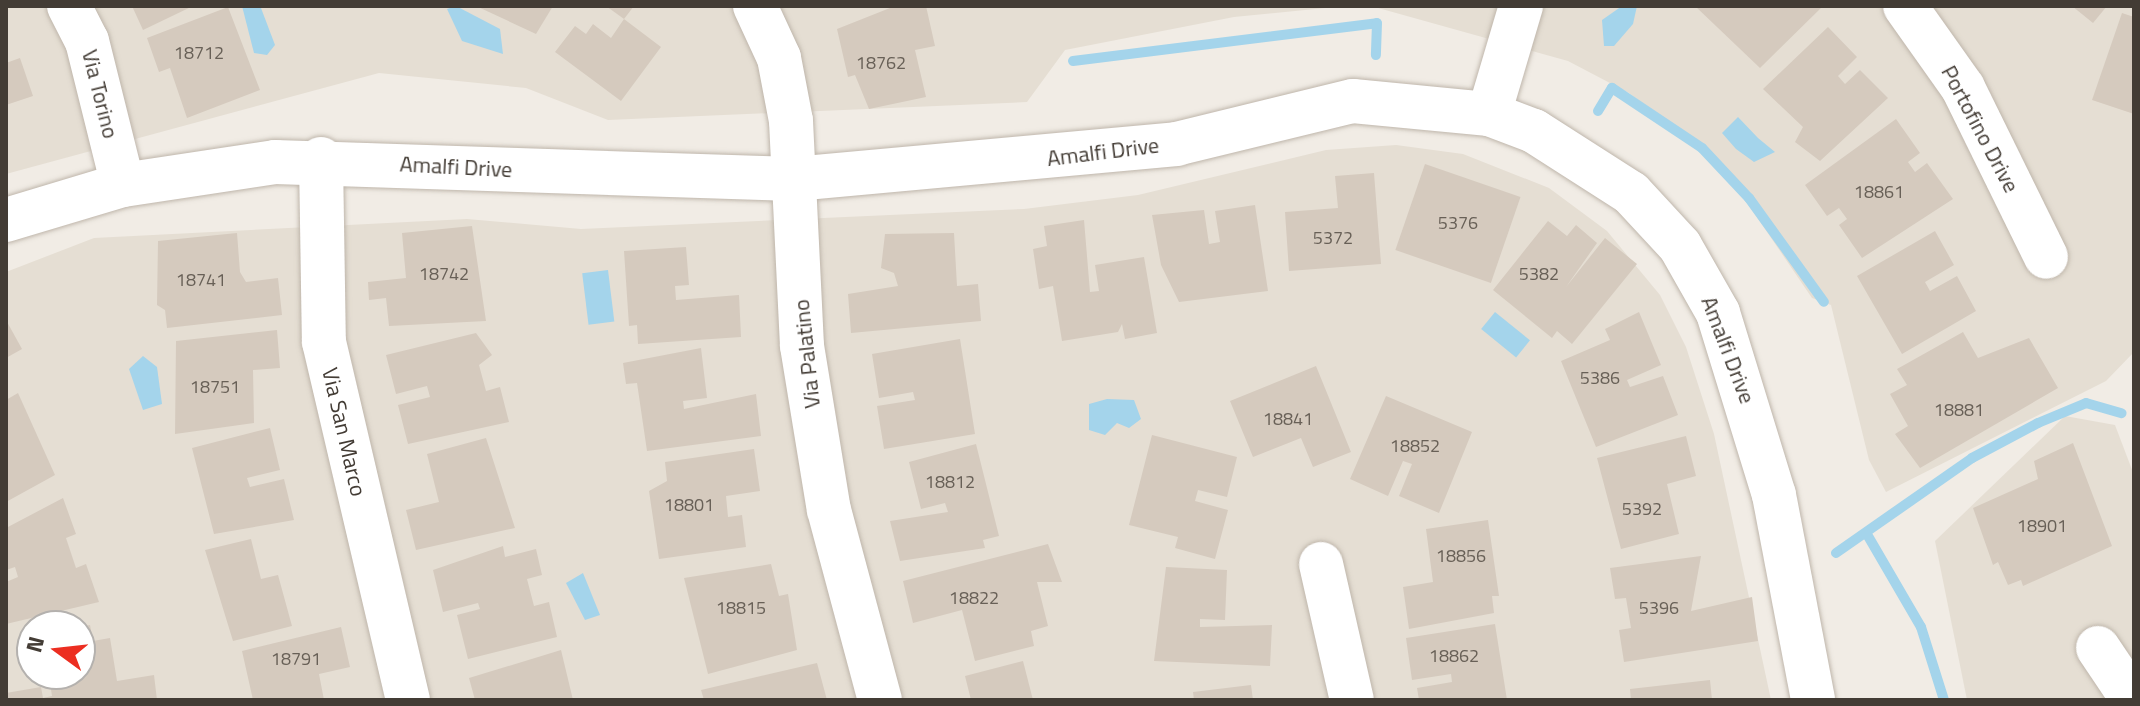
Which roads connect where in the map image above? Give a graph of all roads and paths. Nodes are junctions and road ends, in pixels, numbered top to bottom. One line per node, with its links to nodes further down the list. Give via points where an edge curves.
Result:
1 (69, 6): 8 (street, Via Torino, via 87,41)
2 (755, 6): 7 (street, Via Palatino, via 779,58)
3 (1521, 6): 5 (street)
4 (1905, 6): 10 (street, Portofino Drive, via 1963,88)
5 (1489, 114): 7 (street, Amalfi Drive, via 1353,101 1176,144); 16 (street, Amalfi Drive, via 1534,131 1631,193 1680,246 1718,313 1774,495)
6 (321, 159): 7 (street, Amalfi Drive, via 662,180); 8 (street, Amalfi Drive); 13 (street, Via San Marco, via 324,342)
7 (794, 179): 14 (street, Via Palatino, via 802,346 816,436)
8 (123, 185): 9 (street, Amalfi Drive)
9 (6, 220)
10 (2046, 257)
11 (1321, 564): 15 (street)
12 (2098, 648): 17 (street)
13 (408, 700)
14 (880, 700)
15 (1352, 700)
16 (1813, 700)
17 (2133, 700)

